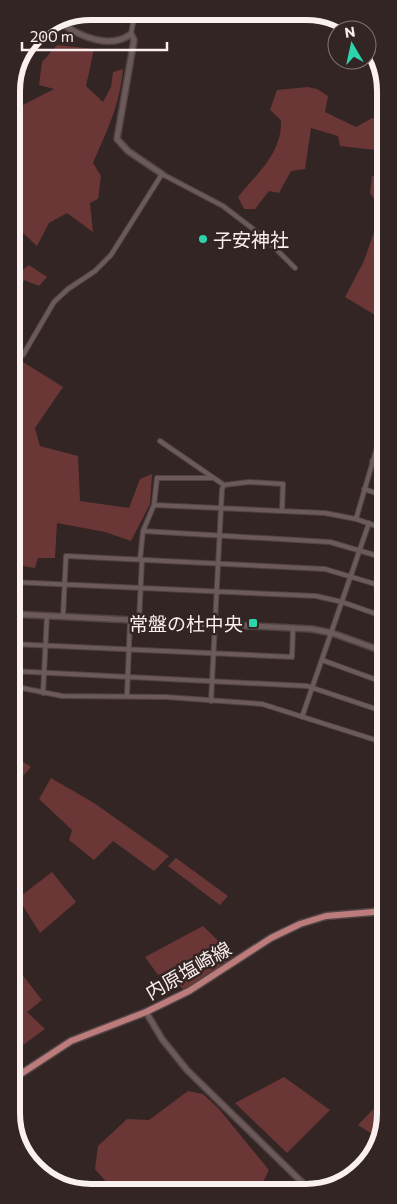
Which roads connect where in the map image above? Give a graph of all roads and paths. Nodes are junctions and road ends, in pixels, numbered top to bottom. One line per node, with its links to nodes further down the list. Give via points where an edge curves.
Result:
1 (134, 20): 3 (street)
2 (65, 25): 3 (street, via 102,41 120,40)
3 (131, 34): 4 (street, via 134,40 117,139 128,151)
4 (162, 174): 5 (street, via 223,206 266,239); 6 (street, via 111,254 95,271 54,302)
5 (295, 268)
6 (23, 355)
7 (160, 441): 11 (street)
8 (377, 445): 9 (street)
9 (372, 461): 10 (street); 13 (street)
10 (377, 463)
11 (214, 478): 12 (street); 15 (street, via 157,478)
12 (224, 485): 16 (street); 17 (street, via 249,482 283,484)
13 (364, 489): 14 (street); 18 (street)
14 (377, 493)
15 (154, 505): 16 (street); 21 (street)
16 (221, 508): 17 (street); 22 (street)
17 (282, 511): 18 (street, via 325,513)
18 (356, 519): 19 (street)
19 (369, 523): 20 (street); 23 (street)
20 (377, 526)
21 (143, 531): 22 (street); 25 (street)
22 (219, 536): 23 (street, via 317,541); 26 (street)
23 (361, 550): 24 (street); 27 (street)
24 (377, 555)
25 (141, 560): 26 (street); 29 (street, via 66,556); 31 (street)
26 (218, 564): 27 (street, via 315,568); 32 (street)
27 (351, 576): 30 (street); 33 (street)
28 (20, 582): 29 (street)
29 (64, 584): 31 (street); 37 (street)
30 (377, 584)
31 (140, 588): 32 (street); 39 (street)
32 (216, 592): 33 (street, via 316,596); 40 (street)
33 (342, 602): 35 (street); 42 (street)
34 (20, 614): 36 (street)
35 (377, 615)
36 (47, 616): 37 (street); 44 (street)
37 (63, 617): 38 (street)
38 (130, 620): 39 (street); 46 (street)
39 (139, 621): 40 (street)
40 (215, 624): 41 (street); 47 (street)
41 (293, 628): 42 (street); 47 (street, via 292,657)
42 (332, 633): 45 (street); 48 (street)
43 (20, 644): 44 (street)
44 (46, 646): 46 (street); 50 (street)
45 (377, 649)
46 (129, 650): 47 (street); 51 (street)
47 (213, 654): 53 (street)
48 (322, 660): 52 (street); 55 (street)
49 (20, 672): 50 (street)
50 (44, 673): 51 (street); 56 (street)
51 (128, 678): 53 (street); 57 (street)
52 (377, 680)
53 (212, 682): 55 (street); 58 (street)
54 (20, 688): 56 (street)
55 (312, 688): 59 (street); 60 (street)
56 (43, 693): 57 (street)
57 (127, 696): 58 (street)
58 (211, 701): 60 (street, via 262,704)
59 (377, 709)
60 (302, 717): 61 (street)
61 (377, 740)
62 (377, 912): 63 (main road, 内原塩崎線, via 326,916 300,924 271,938 189,991)
63 (146, 1012): 64 (main road, 内原塩崎線, via 71,1041); 65 (street, via 162,1039 187,1070)
64 (20, 1074)
65 (304, 1184)

